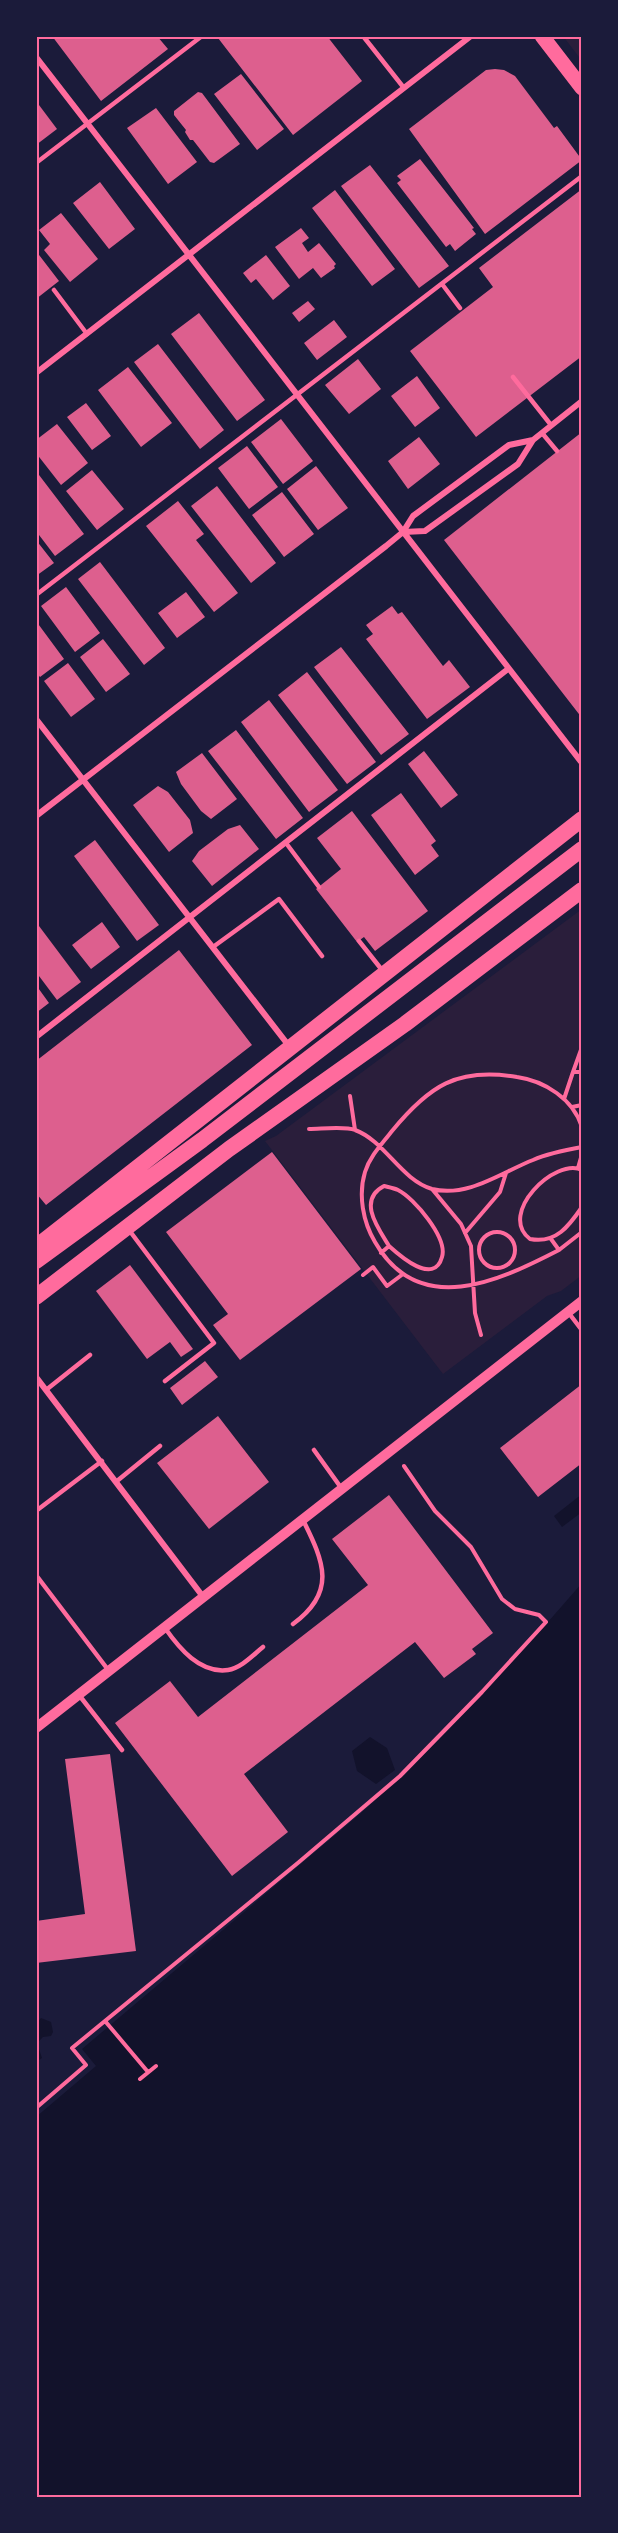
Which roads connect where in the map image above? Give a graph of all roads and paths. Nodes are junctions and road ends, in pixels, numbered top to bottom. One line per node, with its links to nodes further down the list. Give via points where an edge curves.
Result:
1 (202, 36): 10 (lane)
2 (458, 36): 6 (lane)
3 (471, 36): 6 (street)
4 (542, 36): 9 (main road)
5 (367, 37): 8 (lane)
6 (462, 43): 8 (street)
7 (36, 57): 10 (street)
8 (404, 88): 13 (street)
9 (582, 88)
10 (88, 123): 11 (lane); 13 (street)
11 (36, 163)
12 (582, 176): 14 (lane)
13 (190, 256): 17 (street); 20 (street)
14 (442, 284): 16 (lane); 20 (lane)
15 (54, 290): 17 (lane)
16 (460, 308)
17 (87, 334): 18 (street)
18 (36, 373)
19 (513, 377): 22 (lane)
20 (297, 395): 26 (street); 27 (lane)
21 (582, 401): 22 (street)
22 (551, 425): 23 (street)
23 (542, 433): 24 (street); 25 (lane)
24 (533, 440): 26 (street, via 509,445 413,516); 26 (street, via 518,464 425,531)
25 (557, 452)
26 (403, 532): 28 (street); 31 (street)
27 (36, 595)
28 (508, 669): 30 (street); 34 (street)
29 (36, 719): 31 (street)
30 (582, 763)
31 (83, 779): 32 (street); 38 (street)
32 (36, 816)
33 (582, 819): 42 (highway)
34 (286, 843): 36 (lane); 38 (street)
35 (582, 849): 73 (highway, via 202,1140)
36 (319, 887)
37 (582, 890): 63 (highway)
38 (191, 918): 40 (street); 43 (street)
39 (359, 941): 42 (lane)
40 (213, 947): 41 (lane, via 279,899); 44 (street)
41 (322, 956)
42 (384, 972): 44 (highway)
43 (36, 1036)
44 (290, 1047): 69 (highway)
45 (582, 1047): 46 (path)
46 (573, 1072): 47 (path); 49 (path)
47 (582, 1072)
48 (350, 1096): 55 (path)
49 (564, 1099): 51 (path); 56 (path, via 527,1078 502,1074 444,1082 412,1106)
50 (582, 1105): 51 (path)
51 (572, 1107): 52 (path)
52 (580, 1116): 53 (path)
53 (582, 1127)
54 (309, 1129): 55 (path)
55 (355, 1130): 56 (path)
56 (380, 1146): 61 (path, via 407,1174); 72 (path, via 365,1172 362,1194 368,1230)
57 (582, 1147): 60 (path, via 533,1159)
58 (582, 1154): 59 (path)
59 (580, 1169): 66 (path, via 563,1170 542,1182 523,1206 519,1218 524,1234 538,1240)
60 (507, 1172): 61 (path, via 467,1188); 65 (path, via 500,1192)
61 (432, 1189): 65 (path)
62 (582, 1207): 66 (path, via 569,1226)
63 (127, 1227): 79 (highway); 86 (lane, via 214,1343)
64 (582, 1232): 71 (path)
65 (465, 1233): 68 (path)
66 (551, 1239): 71 (path)
67 (389, 1246): 67 (path, via 417,1268 428,1269 442,1257 435,1230 415,1203 397,1189 384,1186 376,1190 370,1201 371,1214); 72 (path)
68 (471, 1246): 70 (path); 78 (path)
69 (36, 1247)
70 (479, 1247): 74 (path, via 488,1265 497,1268); 74 (path, via 488,1234 505,1234 515,1248)
71 (559, 1250): 76 (path)
72 (381, 1253): 75 (path)
73 (36, 1261)
74 (508, 1264): 76 (path)
75 (403, 1274): 77 (path, via 387,1286 373,1267); 78 (path, via 433,1288)
76 (511, 1274): 78 (path)
77 (363, 1275)
78 (473, 1284): 83 (path)
79 (36, 1297)
80 (582, 1301): 81 (street)
81 (568, 1312): 82 (lane); 93 (street)
82 (581, 1329)
83 (482, 1335)
84 (90, 1355): 87 (lane)
85 (36, 1377): 87 (street)
86 (165, 1381)
87 (46, 1390): 90 (street)
88 (160, 1446): 92 (lane)
89 (314, 1450): 93 (lane)
90 (102, 1461): 92 (street); 94 (lane)
91 (404, 1466): 105 (path, via 435,1510 476,1554 502,1599 546,1622 392,1783)
92 (117, 1481): 97 (street)
93 (342, 1489): 95 (street)
94 (36, 1511)
95 (303, 1520): 97 (street); 98 (lane, via 318,1550 324,1575 315,1605)
96 (36, 1575): 101 (lane)
97 (204, 1598): 99 (street)
98 (293, 1624)
99 (165, 1628): 100 (lane, via 182,1651 215,1668 236,1667); 101 (street)
100 (263, 1647)
101 (109, 1671): 102 (street)
102 (78, 1695): 103 (street); 104 (lane)
103 (36, 1728)
104 (122, 1750)
105 (105, 2021): 107 (path); 109 (path, via 72,2048 86,2065)
106 (156, 2066): 107 (path)
107 (148, 2072): 108 (path)
108 (140, 2079)
109 (36, 2108)

